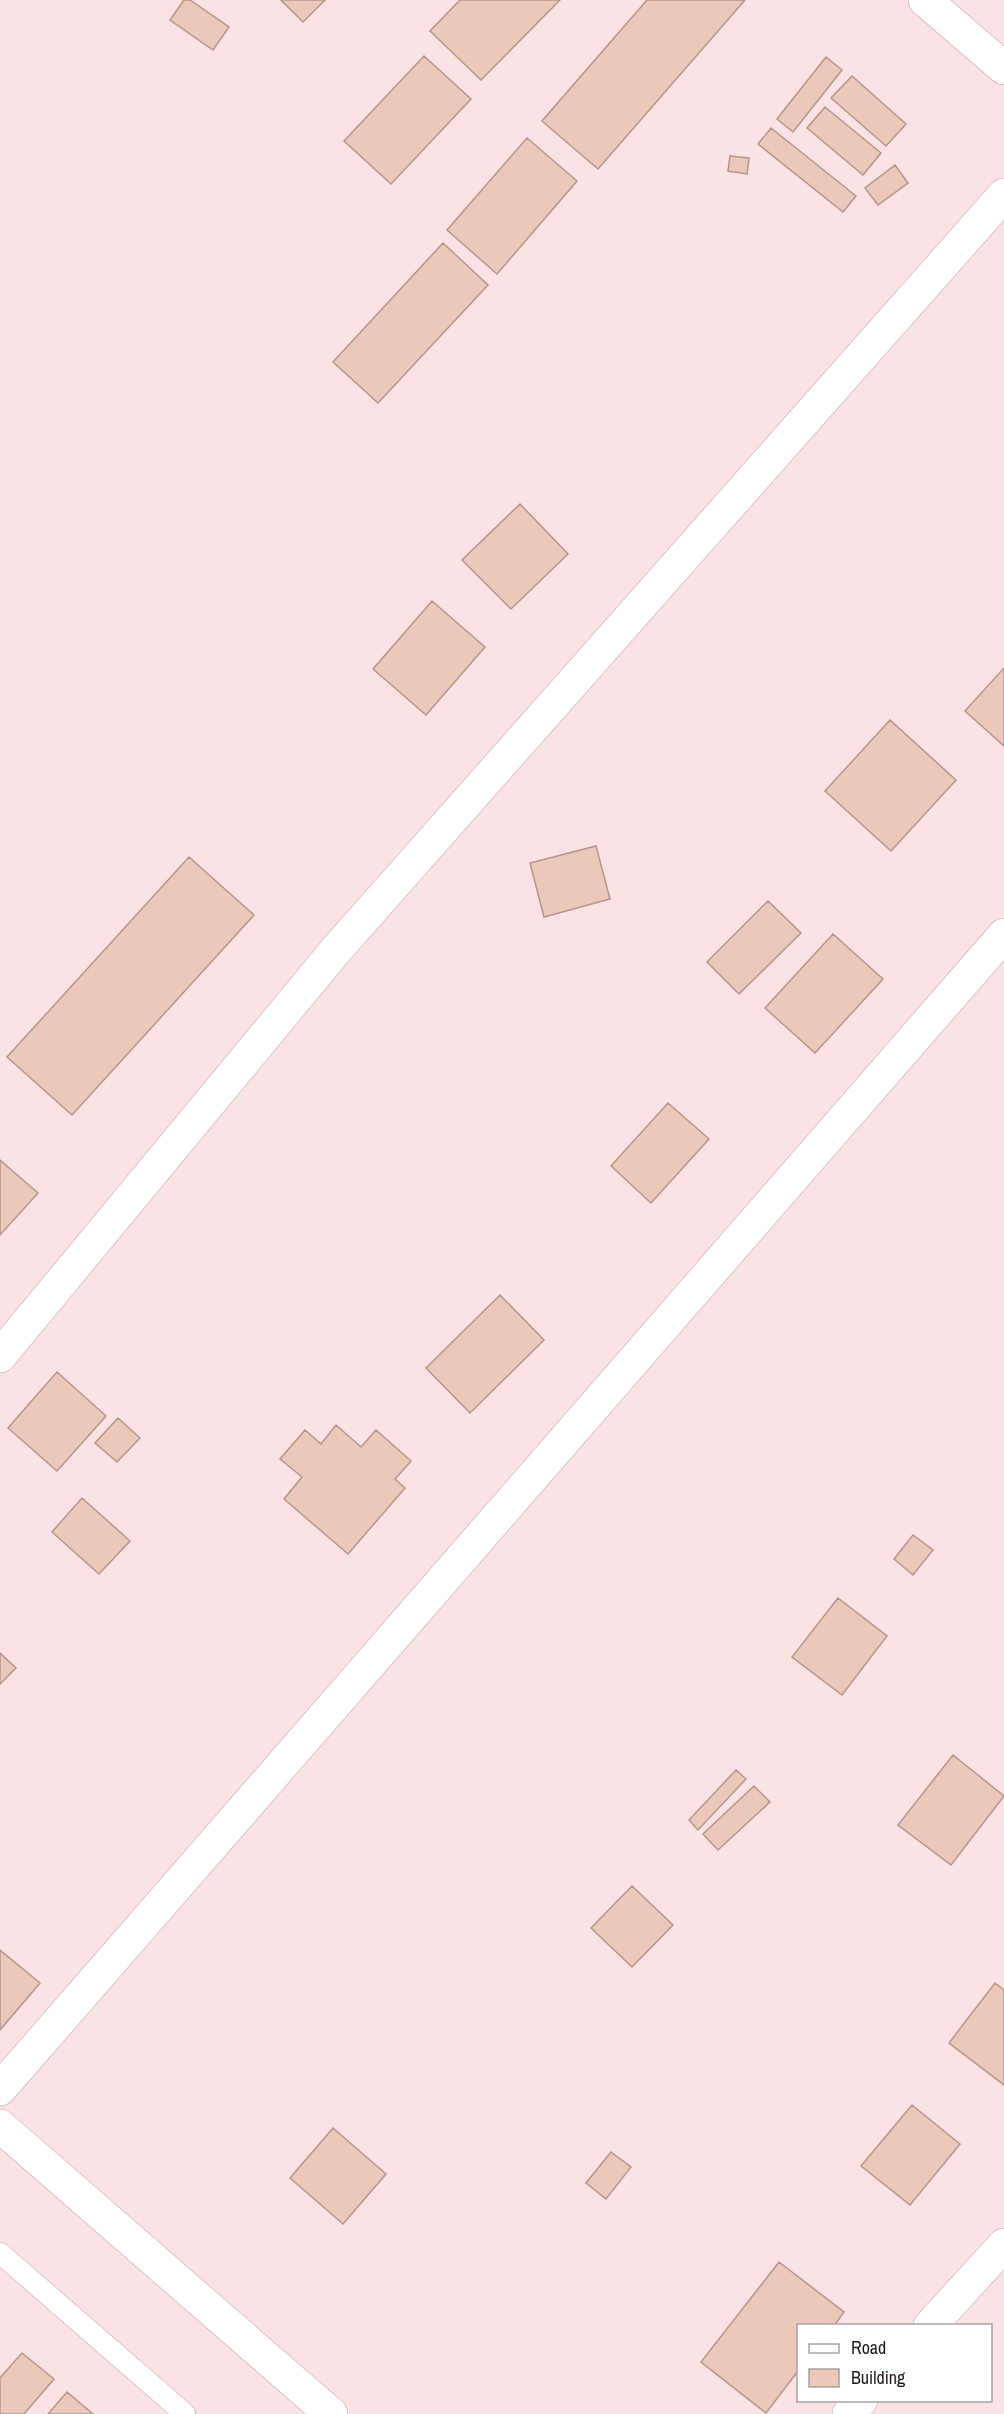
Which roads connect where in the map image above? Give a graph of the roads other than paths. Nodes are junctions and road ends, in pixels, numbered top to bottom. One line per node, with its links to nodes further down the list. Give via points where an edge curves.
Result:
1 (925, 0): 2 (street)
2 (1004, 68)
3 (1004, 195): 5 (street, via 336,950)
4 (1004, 935): 6 (street)
5 (0, 1356)
6 (0, 2089)
7 (0, 2126): 13 (street)
8 (1004, 2245): 10 (street)
9 (0, 2253): 12 (lane)
10 (931, 2324)
11 (859, 2402): 14 (street)
12 (185, 2414)
13 (331, 2414)
14 (849, 2414)

